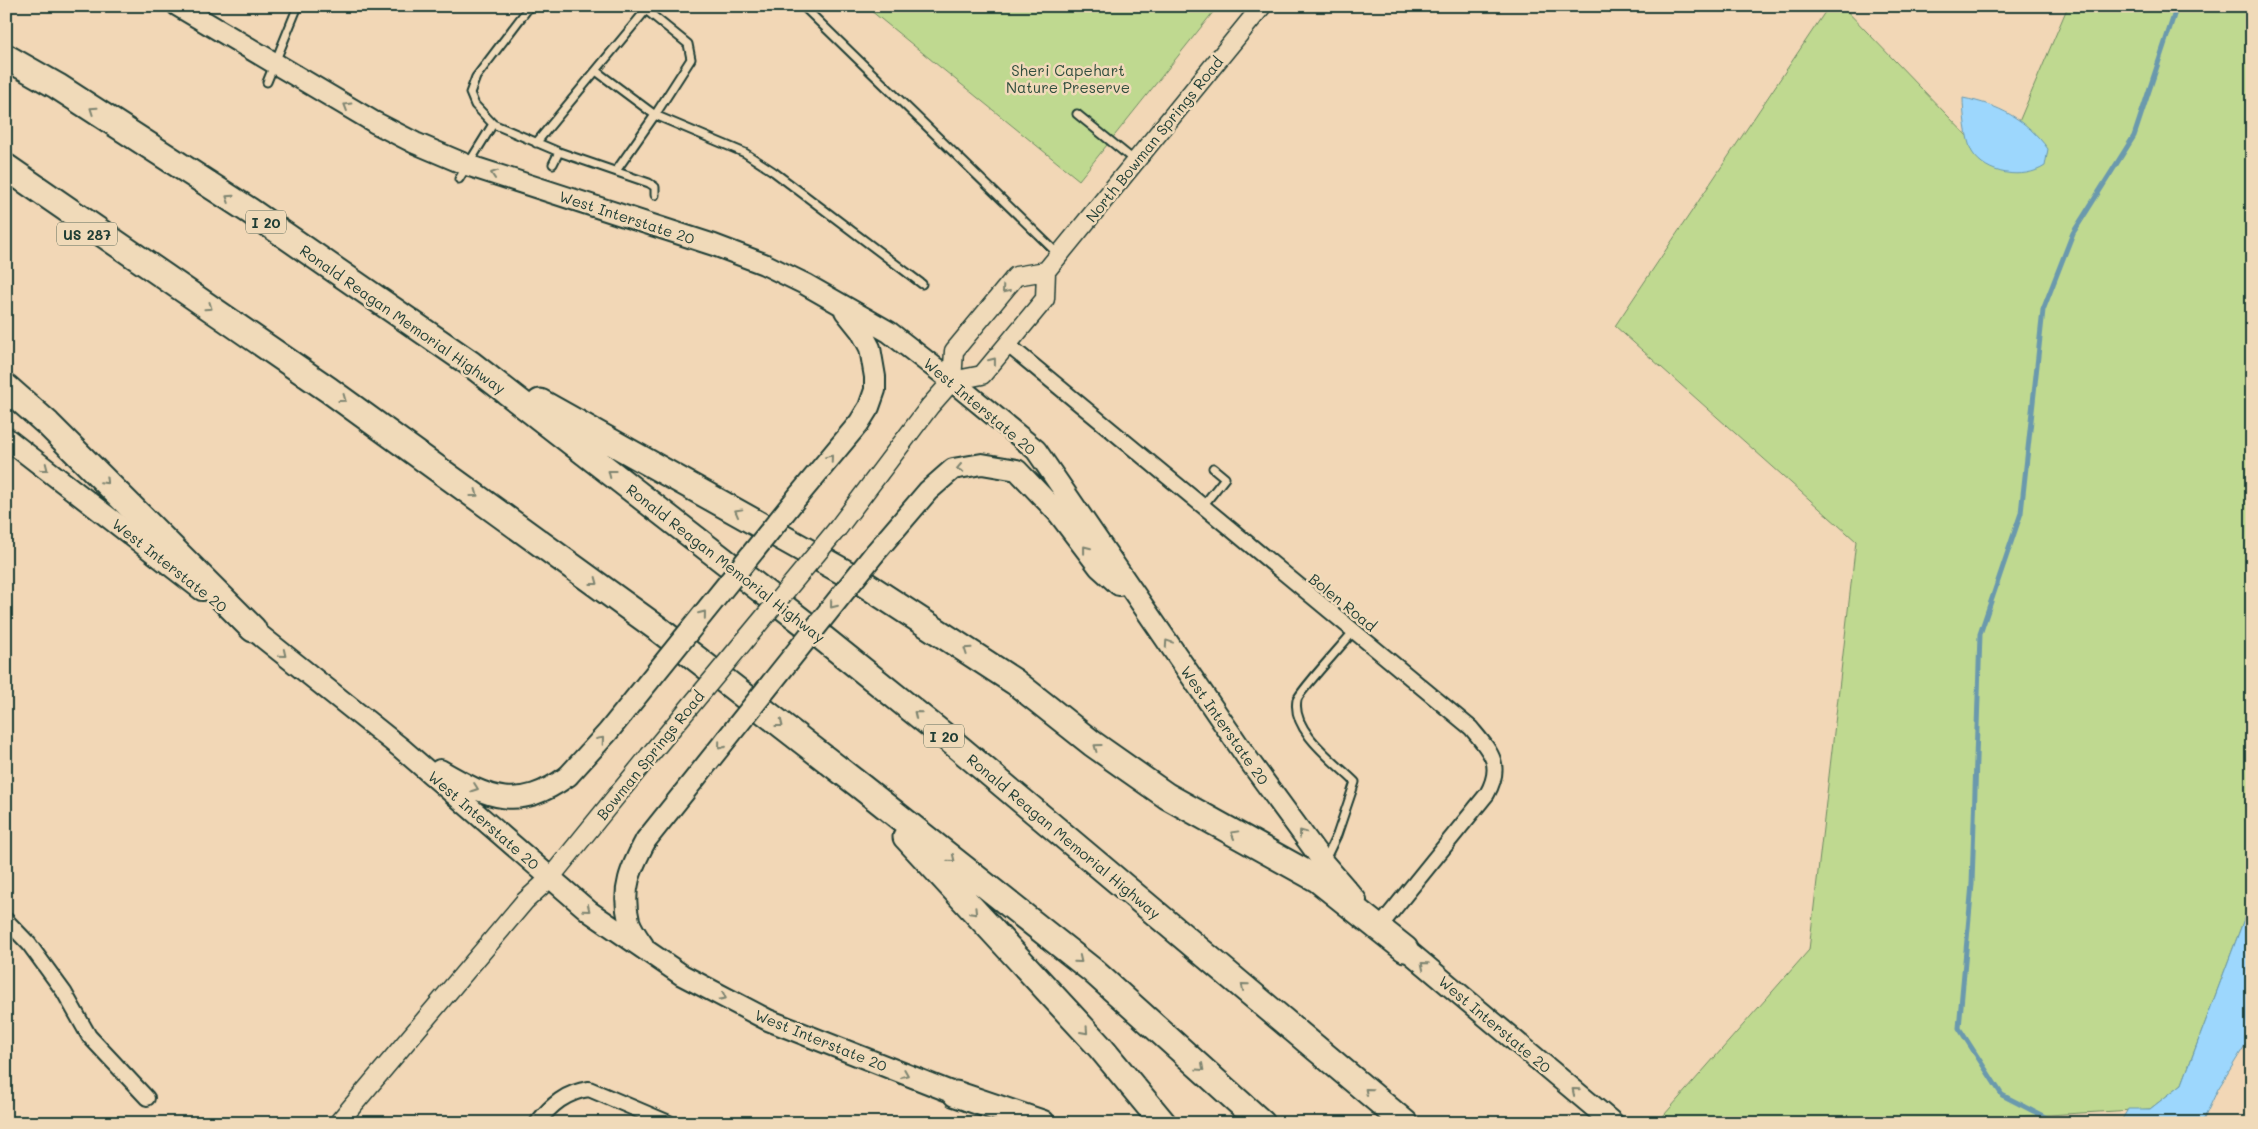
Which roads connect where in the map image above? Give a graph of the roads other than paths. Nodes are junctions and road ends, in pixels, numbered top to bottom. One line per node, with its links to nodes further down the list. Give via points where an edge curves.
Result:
1 (178, 6): 10 (main road, West Interstate 20)
2 (288, 6): 7 (lane)
3 (530, 6): 16 (lane, via 476,77 470,93 475,105)
4 (803, 6): 26 (lane)
5 (1262, 6): 19 (street, North Bowman Springs Road)
6 (643, 8): 11 (lane); 15 (lane, via 688,44 691,59)
7 (296, 10): 10 (lane)
8 (6, 51): 13 (highway)
9 (6, 57): 13 (highway, Ronald Reagan Memorial Highway / I 20)
10 (276, 63): 12 (lane); 23 (main road, West Interstate 20, one-way to 10)
11 (596, 71): 15 (lane); 17 (lane)
12 (268, 82)
13 (57, 86): 32 (highway, Ronald Reagan Memorial Highway / I 20, one-way to 13, via 250,211)
14 (1077, 114): 19 (lane)
15 (655, 115): 22 (lane); 29 (lane, via 745,153)
16 (493, 124): 17 (lane); 23 (lane)
17 (536, 143): 18 (lane)
18 (559, 152): 20 (lane); 22 (lane)
19 (1136, 161): 26 (street, North Bowman Springs Road)
20 (553, 164)
21 (6, 167): 28 (highway)
22 (616, 171): 25 (lane, via 653,185)
23 (463, 172): 30 (main road, West Interstate 20, one-way to 23, via 764,264 714,245)
24 (6, 189): 28 (highway, US 287)
25 (655, 195)
26 (1060, 255): 27 (street, North Bowman Springs Road)
27 (1046, 271): 31 (street, via 1045,299); 33 (street, one-way to 33, via 1016,276 954,351)
28 (169, 279): 42 (highway, one-way to 42, via 534,537)
29 (922, 284)
30 (839, 304): 33 (main road, West Interstate 20, via 889,332); 41 (main road, one-way to 30, bridge, via 466,785 497,797 525,798 547,790 568,776 608,732 869,407 876,377 870,348)
31 (1007, 344): 33 (street, one-way to 31, via 982,375); 37 (street, Bolen Road)
32 (471, 364): 47 (highway, one-way to 32, via 1317,879 1167,796 1093,744 1015,682 860,581); 58 (highway, Ronald Reagan Memorial Highway / I 20, one-way to 32, via 957,746)
33 (952, 381): 38 (main road, West Interstate 20, via 1036,450); 44 (street, Bowman Springs Road, bridge, via 838,528)
34 (6, 387): 39 (highway, one-way to 39, via 48,424)
35 (6, 438): 39 (main road, West Interstate 20, one-way to 39)
36 (1213, 468): 37 (lane, via 1225,478)
37 (1202, 507): 40 (street, Bolen Road)
38 (1145, 608): 43 (main road, West Interstate 20, one-way to 38, via 1250,762); 48 (main road, one-way to 48, bridge, via 1099,567 1058,513 1017,470 982,464 953,468 928,491 875,553 646,840 631,867 626,894 630,923)
39 (253, 629): 41 (main road, West Interstate 20, one-way to 41)
40 (1354, 632): 43 (lane, via 1297,698 1297,717 1309,738 1355,782); 46 (street, Bolen Road, via 1471,728 1492,754 1495,771 1487,794)
41 (401, 748): 44 (main road, West Interstate 20)
42 (860, 785): 56 (highway, one-way to 56, via 1100,1047); 57 (highway, one-way to 57, via 1092,970)
43 (1324, 862): 46 (main road, West Interstate 20)
44 (550, 878): 48 (main road, West Interstate 20, one-way to 48, via 590,912); 51 (street, Bowman Springs Road, via 525,901)
45 (6, 920): 50 (street, via 29,944 64,992 89,1036)
46 (1381, 925): 47 (main road, West Interstate 20)
47 (1404, 949): 59 (main road, West Interstate 20, one-way to 47)
48 (645, 950): 49 (main road, West Interstate 20, one-way to 49, via 682,975 768,1020)
49 (956, 1094): 54 (main road, West Interstate 20); 55 (highway)
50 (147, 1098)
51 (338, 1123)
52 (537, 1123): 53 (street, via 551,1106 564,1097 589,1089)
53 (669, 1123)
54 (1010, 1123)
55 (1042, 1123)
56 (1163, 1123)
57 (1262, 1123)
58 (1405, 1123)
59 (1613, 1123)

